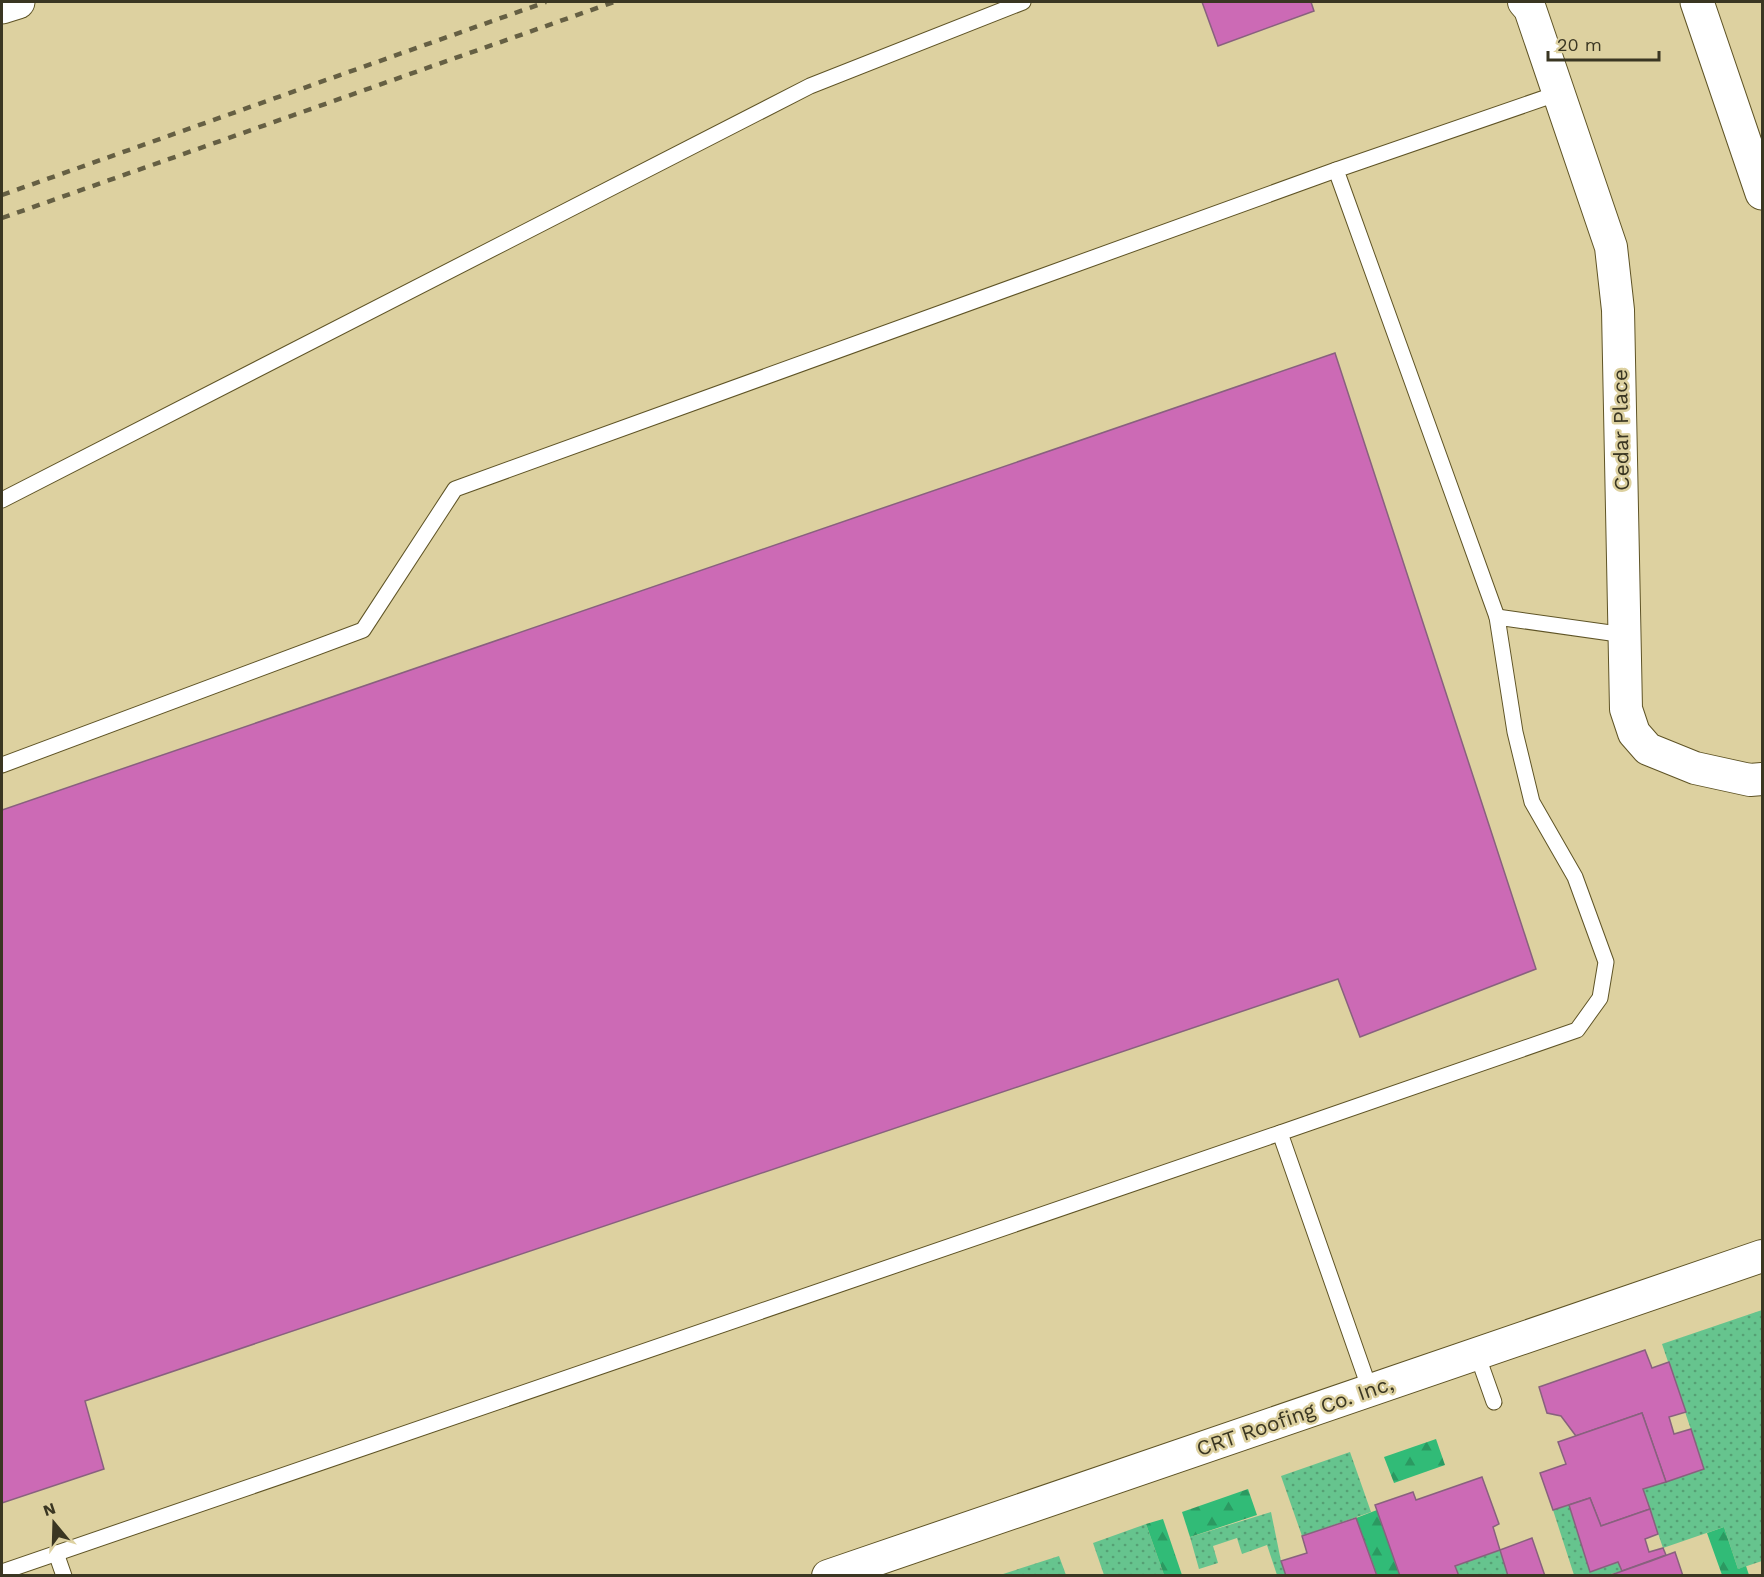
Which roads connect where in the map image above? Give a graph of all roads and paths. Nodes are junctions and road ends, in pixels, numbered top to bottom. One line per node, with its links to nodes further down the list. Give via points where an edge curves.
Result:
1 (18, 2): 5 (main road)
2 (1023, 2): 9 (lane, via 810,86)
3 (1524, 2): 6 (street, Cedar Place, via 1530,9)
4 (1697, 2): 8 (main road)
5 (2, 7)
6 (1559, 93): 7 (lane); 11 (street, Cedar Place, via 1611,247 1618,310)
7 (1336, 170): 10 (lane); 12 (lane, via 455,489 363,630)
8 (1762, 193)
9 (2, 500)
10 (1497, 617): 11 (lane); 14 (lane, via 1515,732 1532,802 1575,877 1606,962 1600,998 1577,1030)
11 (1625, 636): 13 (street, Cedar Place, via 1626,709 1634,733 1648,749 1695,768 1749,780)
12 (2, 765)
13 (1762, 779)
14 (1280, 1133): 17 (lane); 19 (lane)
15 (1762, 1256): 16 (street, CRT Roofing Co. Inc,)
16 (1477, 1354): 17 (street, CRT Roofing Co. Inc,); 18 (lane)
17 (1370, 1390): 22 (street, CRT Roofing Co. Inc,)
18 (1494, 1402)
19 (56, 1553): 20 (lane); 21 (lane)
20 (2, 1572)
21 (64, 1575)
22 (828, 1575)

